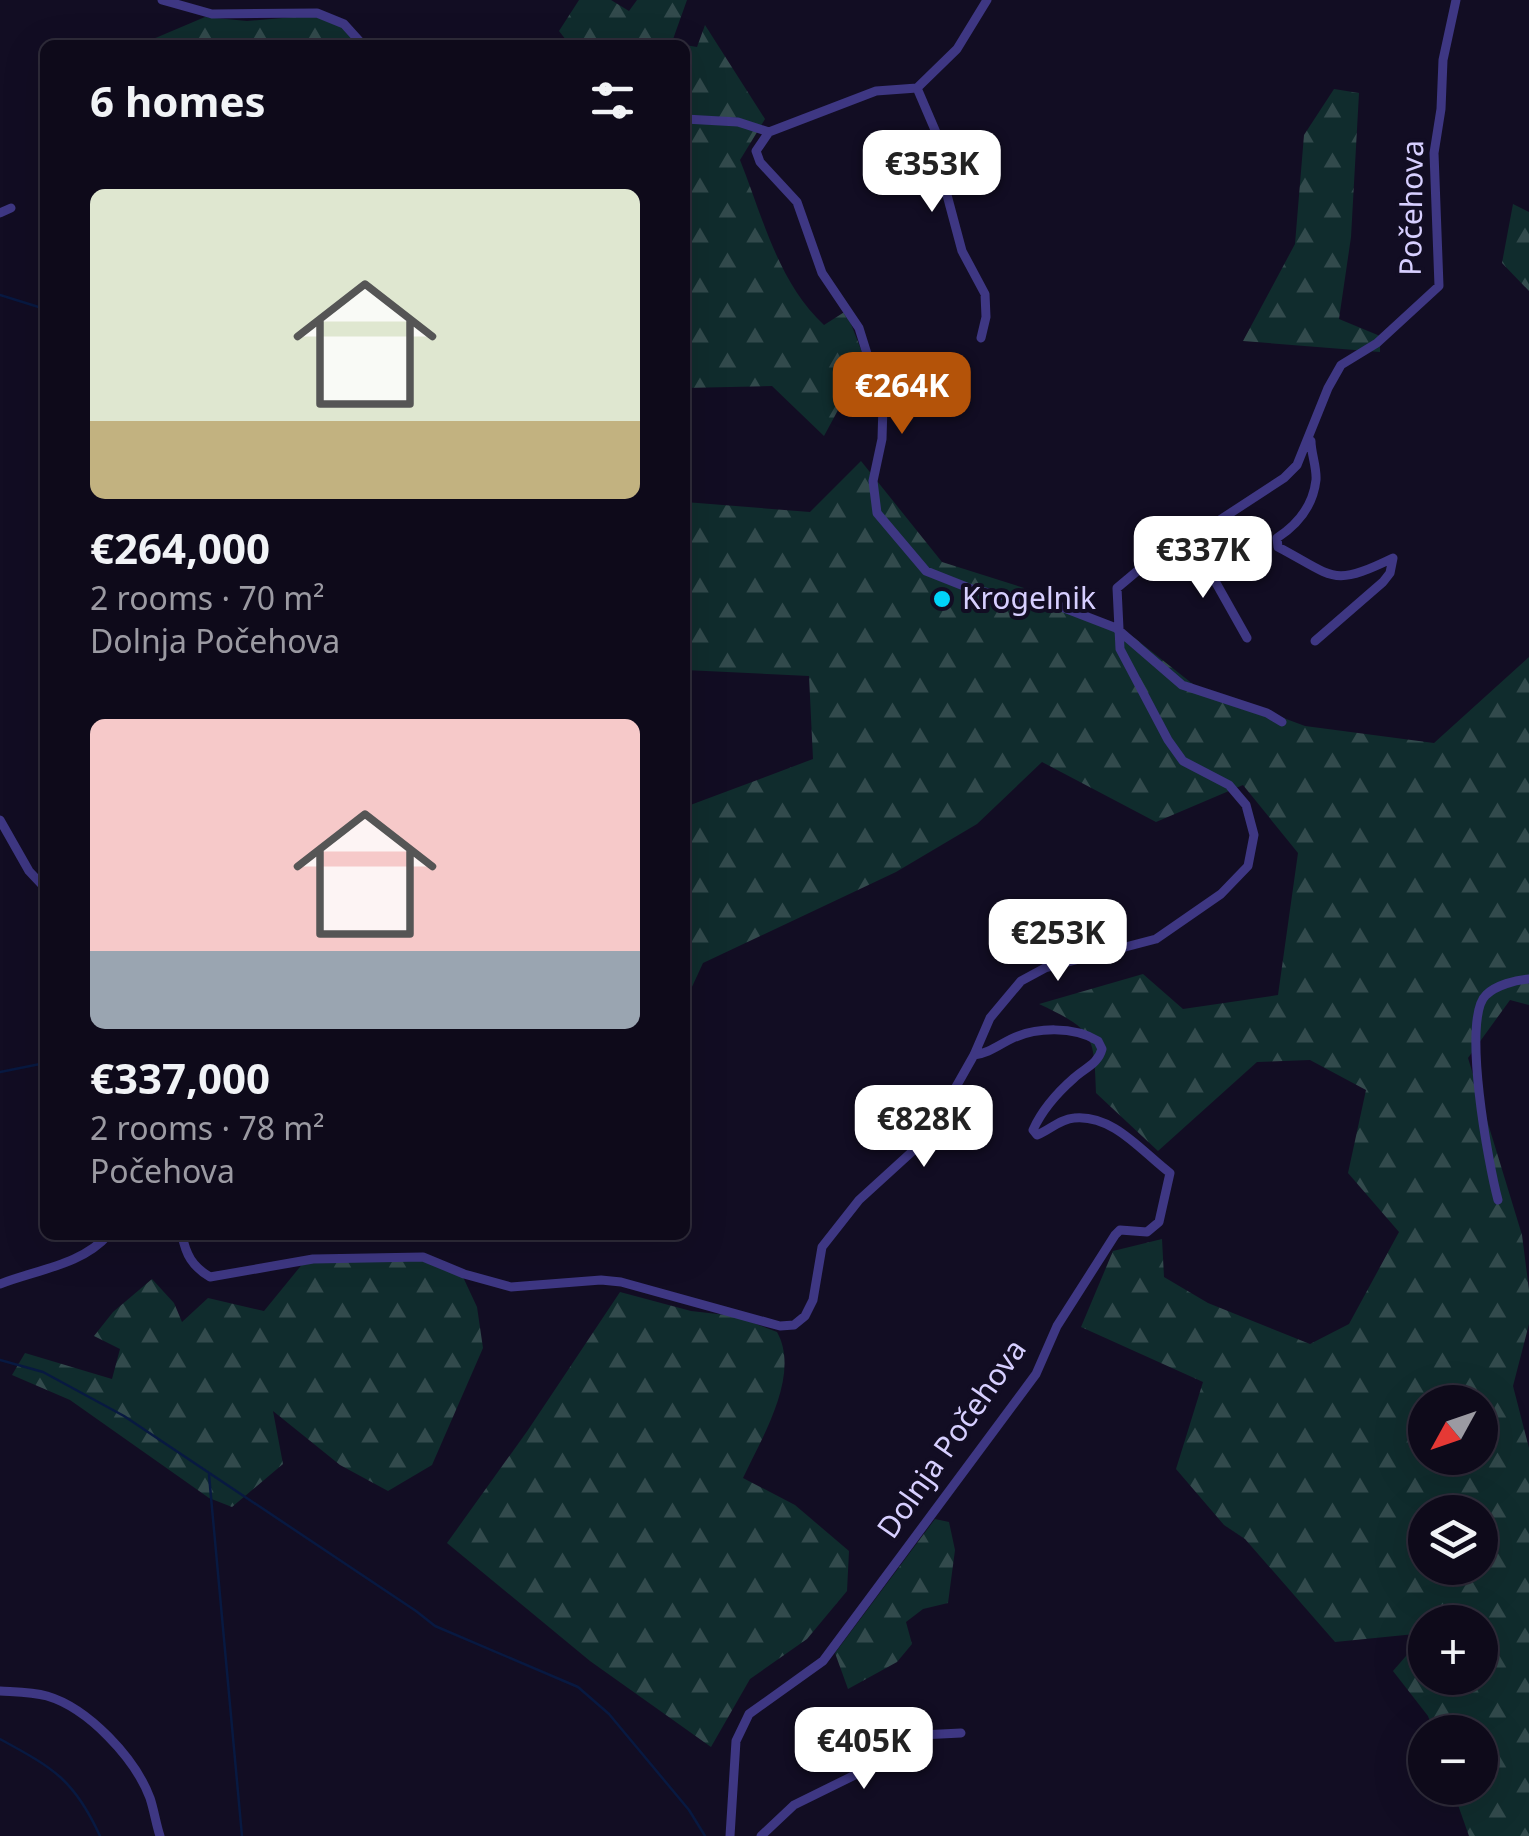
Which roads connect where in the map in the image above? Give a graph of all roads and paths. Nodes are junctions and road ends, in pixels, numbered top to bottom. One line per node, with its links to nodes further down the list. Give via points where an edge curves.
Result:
1 (162, 0): 4 (street, via 212,14 317,12 344,24)
2 (987, 0): 5 (street, via 957,49)
3 (1456, 0): 11 (street, Počehova, via 1434,153 1440,286 1342,365)
4 (358, 40)
5 (917, 88): 7 (street, via 876,91); 10 (street, via 941,144 962,250 985,294)
6 (690, 119): 7 (street)
7 (769, 132): 13 (street, via 756,151 760,162 797,202 822,273 859,328 884,405 873,481 877,513 926,570 974,590 1059,606)
8 (11, 208): 9 (street)
9 (0, 214)
10 (981, 338)
11 (1313, 426): 12 (street, Počehova, via 1284,478); 15 (street, Počehova, via 1316,480 1306,512 1277,538 1278,547 1334,577 1352,577 1393,558 1383,582)
12 (1177, 548): 13 (street, Počehova, via 1120,582); 14 (street, via 1206,552)
13 (1116, 628): 16 (street, via 1182,685); 20 (street, via 1120,649 1183,761 1229,785 1246,805 1254,835 1248,866 1221,894 1156,939 1045,968 1021,982 994,1011)
14 (1247, 638)
15 (1315, 640)
16 (1282, 722)
17 (0, 820): 18 (street)
18 (40, 883)
19 (1529, 979): 21 (street, via 1485,995 1478,1010 1479,1105)
20 (974, 1055): 23 (street, via 927,1138 858,1200 822,1247 813,1300 794,1326 621,1282 511,1286 422,1257 314,1259 210,1276 197,1269); 28 (street, Dolnja Počehova, via 1046,1032 1075,1031 1098,1041 1098,1060 1073,1078 1033,1130 1038,1135 1076,1117 1118,1130 1170,1173 1162,1215 1154,1229 1115,1234 1036,1374 823,1661 749,1714 736,1741)
21 (1498, 1200)
22 (102, 1240): 24 (street, via 64,1263)
23 (183, 1240)
24 (0, 1284)
25 (0, 1691): 27 (street, via 44,1695 104,1732 149,1795)
26 (961, 1733): 29 (street, via 921,1735 899,1746 794,1805)
27 (160, 1836)
28 (730, 1836)
29 (761, 1836)

